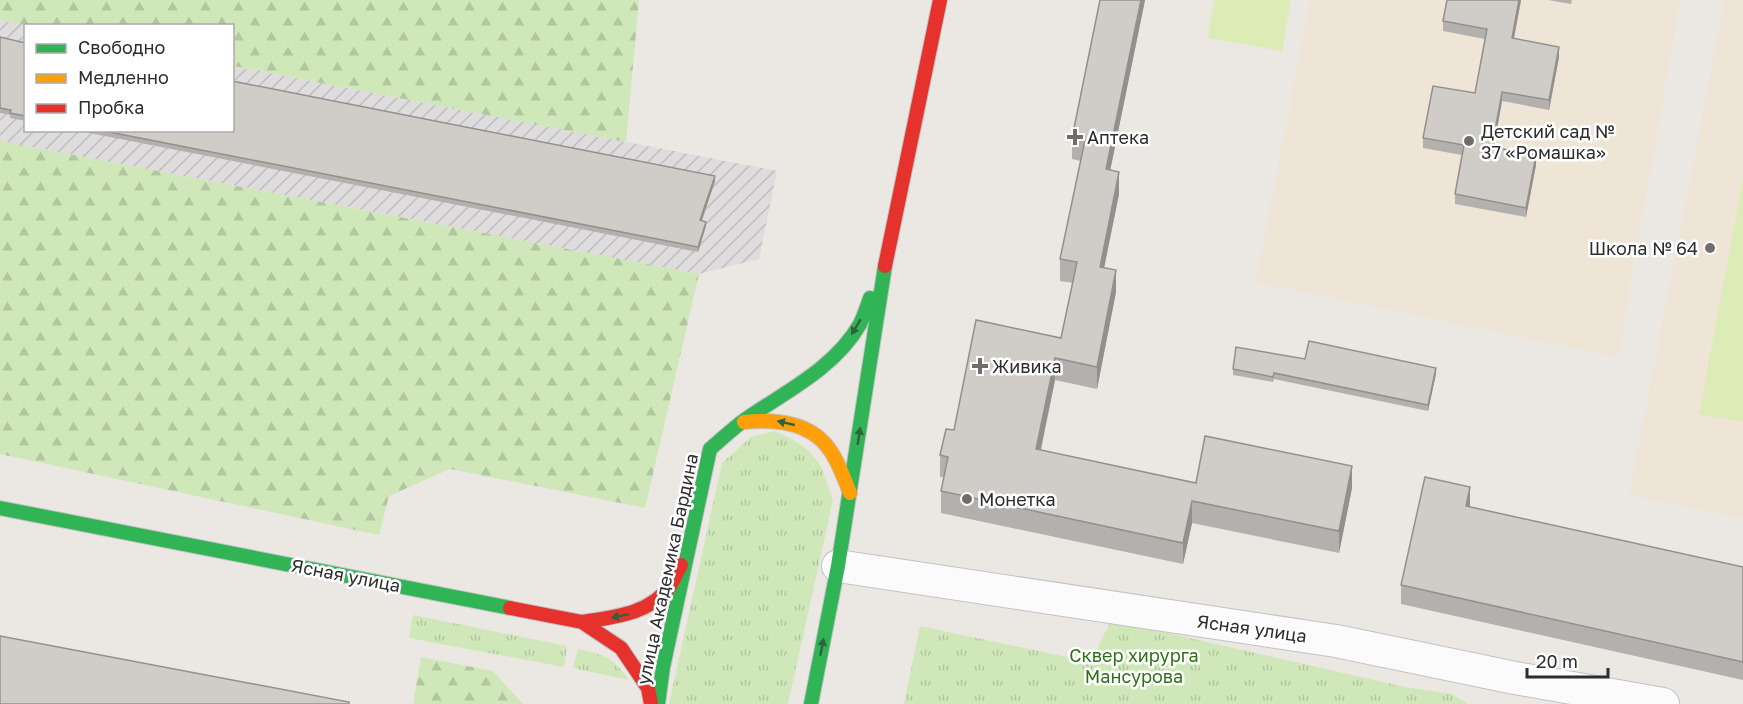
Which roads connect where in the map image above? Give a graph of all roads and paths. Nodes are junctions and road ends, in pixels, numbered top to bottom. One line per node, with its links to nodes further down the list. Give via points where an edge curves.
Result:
1 (940, 0): 2 (street, улица Академика Бардина)
2 (887, 254): 3 (street, улица Академика Бардина, one-way to 3, via 860,324 847,342 804,380); 4 (street, улица Академика Бардина, one-way to 2)
3 (744, 422): 4 (street, one-way to 3, via 826,445 806,428 766,419); 6 (street, улица Академика Бардина, via 710,449)
4 (850, 493): 7 (street, улица Академика Бардина)
5 (0, 508): 8 (street, Ясная улица)
6 (689, 550): 8 (street, one-way to 8, via 669,587 654,602 635,613); 10 (street, улица Академика Бардина)
7 (838, 566): 11 (street, улица Академика Бардина, one-way to 7); 12 (street, Ясная улица, via 1336,640 1515,678)
8 (582, 622): 9 (street, Ясная улица, via 621,648 648,688)
9 (651, 704)
10 (658, 704)
11 (811, 704)
12 (1664, 704)

